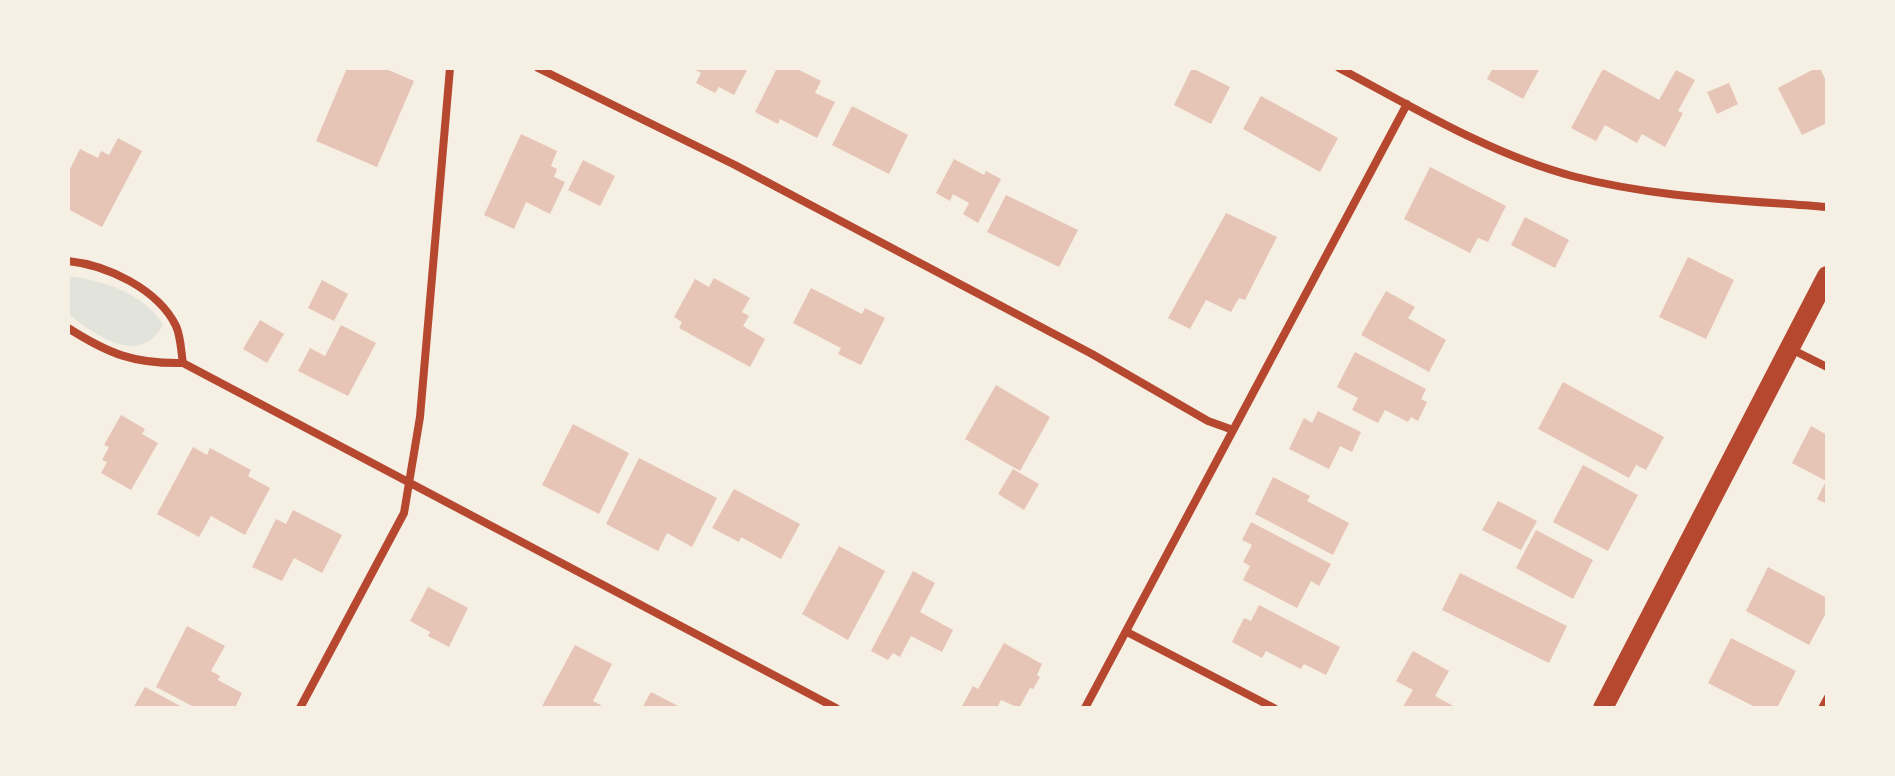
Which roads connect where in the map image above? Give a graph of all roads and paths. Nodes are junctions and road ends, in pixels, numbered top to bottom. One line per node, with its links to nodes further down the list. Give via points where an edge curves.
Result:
1 (450, 68): 13 (street)
2 (538, 68): 12 (street, via 735,165)
3 (1339, 68): 4 (street)
4 (1407, 104): 5 (street, via 1464,134 1570,175 1661,195); 12 (street)
5 (1827, 207)
6 (68, 261): 10 (street, via 114,273 165,309 178,329)
7 (1827, 276): 9 (main road)
8 (68, 328): 10 (street, via 128,359)
9 (1789, 348): 11 (street); 20 (main road)
10 (183, 363): 13 (street)
11 (1827, 367)
12 (1233, 430): 14 (street)
13 (410, 484): 16 (street, via 404,513); 17 (street)
14 (1127, 632): 18 (street); 19 (street)
15 (1827, 697): 21 (lane)
16 (300, 708)
17 (836, 708)
18 (1085, 708)
19 (1274, 708)
20 (1603, 708)
21 (1821, 708)

